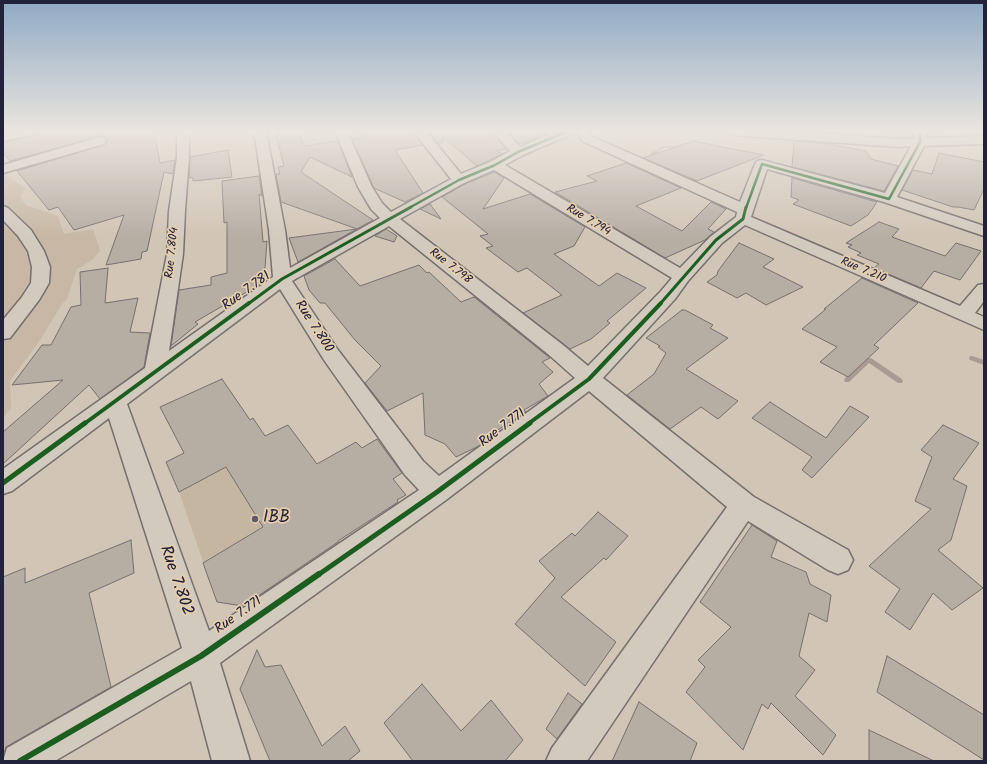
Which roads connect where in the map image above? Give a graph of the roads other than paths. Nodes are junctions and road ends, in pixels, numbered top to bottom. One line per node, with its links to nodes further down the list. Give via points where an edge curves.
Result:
1 (182, 167): 23 (street, Rue 7.804, via 175,254)
2 (266, 167): 18 (street, Rue 7.800)
3 (356, 167): 15 (street, Rue 7.798, via 376,206)
4 (448, 167): 11 (street)
5 (490, 167): 11 (street, Rue 7.781)
6 (497, 167): 17 (street, Rue 7.794)
7 (645, 167): 14 (street, Rue 7.210)
8 (762, 167): 14 (street)
9 (801, 167): 12 (street)
10 (905, 167): 12 (street)
11 (459, 180): 15 (street, Rue 7.781)
12 (889, 199): 16 (street)
13 (3, 211): 22 (street, via 25,234 36,251 41,267 40,283 30,300)
14 (744, 215): 17 (street, Rue 7.771, via 716,240); 20 (street, Rue 7.210)
15 (390, 219): 18 (street, Rue 7.781); 24 (street, Rue 7.798)
16 (984, 231)
17 (682, 277): 24 (street, Rue 7.771)
18 (282, 279): 23 (street, Rue 7.781); 27 (street, Rue 7.800, via 331,355 414,468)
19 (984, 289): 20 (street)
20 (963, 315): 21 (street, Rue 7.210)
21 (984, 324)
22 (3, 333)
23 (155, 373): 25 (street, Rue 7.781)
24 (588, 379): 27 (street, Rue 7.771); 28 (street, Rue 7.798)
25 (115, 401): 26 (street, Rue 7.781); 30 (street, Rue 7.802)
26 (3, 483)
27 (437, 492): 30 (street, Rue 7.771)
28 (744, 505): 29 (street, Rue 7.798); 33 (street)
29 (838, 560)
30 (200, 656): 31 (street, Rue 7.771); 32 (street, Rue 7.802)
31 (20, 761)
32 (231, 761)
33 (565, 761)

